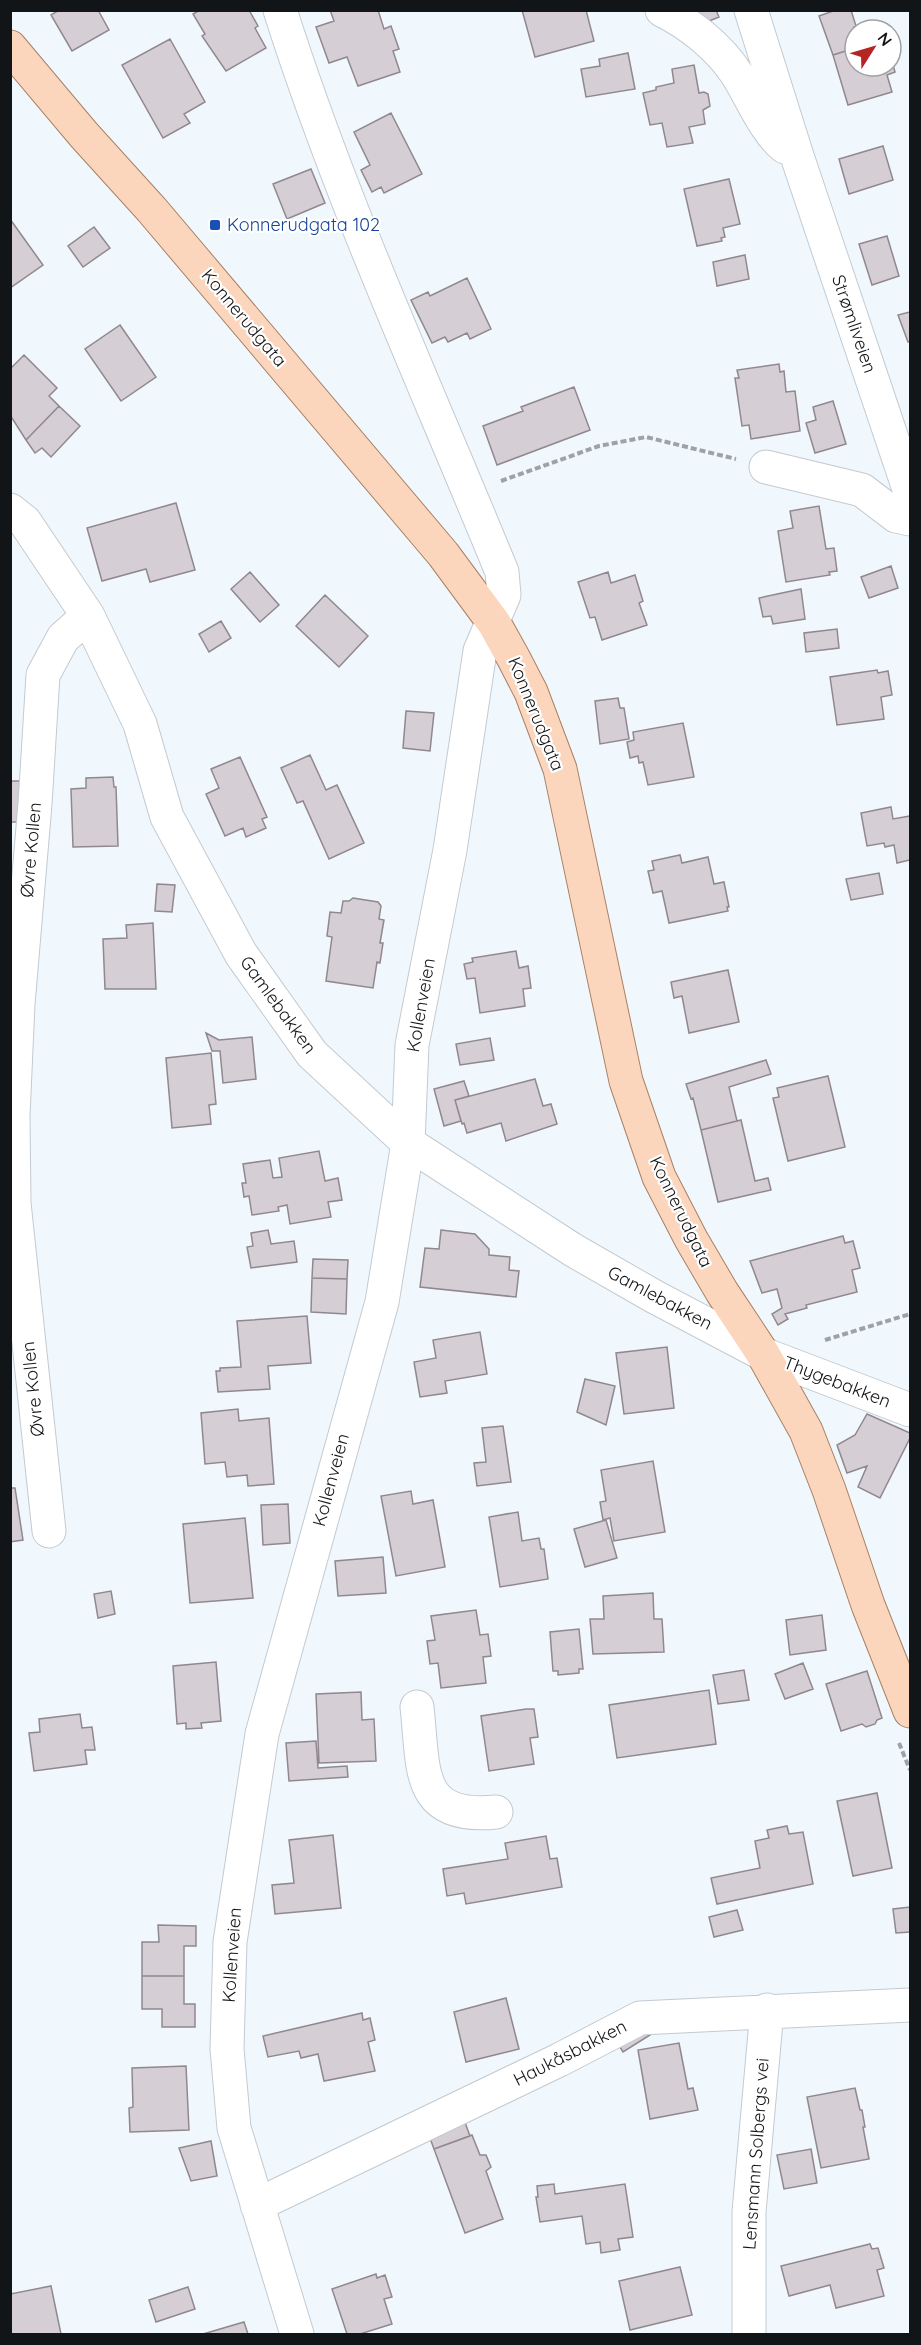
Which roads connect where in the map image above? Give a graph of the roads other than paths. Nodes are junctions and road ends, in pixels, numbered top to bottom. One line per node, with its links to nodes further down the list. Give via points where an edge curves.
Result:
1 (280, 10): 11 (street, via 305,88 354,214 502,572 504,595)
2 (662, 10): 5 (street, Strømliveien, via 719,51 780,144)
3 (751, 10): 5 (street, Strømliveien)
4 (10, 47): 11 (main road, Konnerudgata, via 443,554)
5 (797, 156): 7 (street, Strømliveien)
6 (766, 467): 9 (street, via 861,490 896,516)
7 (910, 492)
8 (10, 510): 10 (street, Gamlebakken, via 25,522)
9 (910, 519)
10 (88, 616): 12 (street, Gamlebakken, via 140,724 167,817 241,954 312,1054); 15 (street, Øvre Kollen, via 63,638 43,675 13,1116 14,1203)
11 (494, 623): 12 (street, Kollenveien, via 480,651 450,850 412,1045); 13 (main road, Konnerudgata, via 531,692 560,769 626,1081 659,1177 707,1266)
12 (408, 1143): 13 (street, Gamlebakken, via 573,1250); 21 (street, Kollenveien, via 382,1302 262,1734 233,1918 227,2049 234,2128)
13 (763, 1354): 14 (street, Thygebakken, via 808,1358); 17 (main road, Konnerudgata, via 806,1431)
14 (910, 1410)
15 (49, 1531)
16 (417, 1707): 18 (street, via 425,1774 439,1803 477,1814)
17 (910, 1711)
18 (496, 1812)
19 (910, 2006): 20 (street, Haukåsbakken)
20 (767, 2010): 21 (street, Haukåsbakken, via 640,2018); 23 (street, Lensmann Solbergs vei, via 749,2212)
21 (257, 2205): 22 (street, Kollenveien)
22 (297, 2334)
23 (749, 2334)

